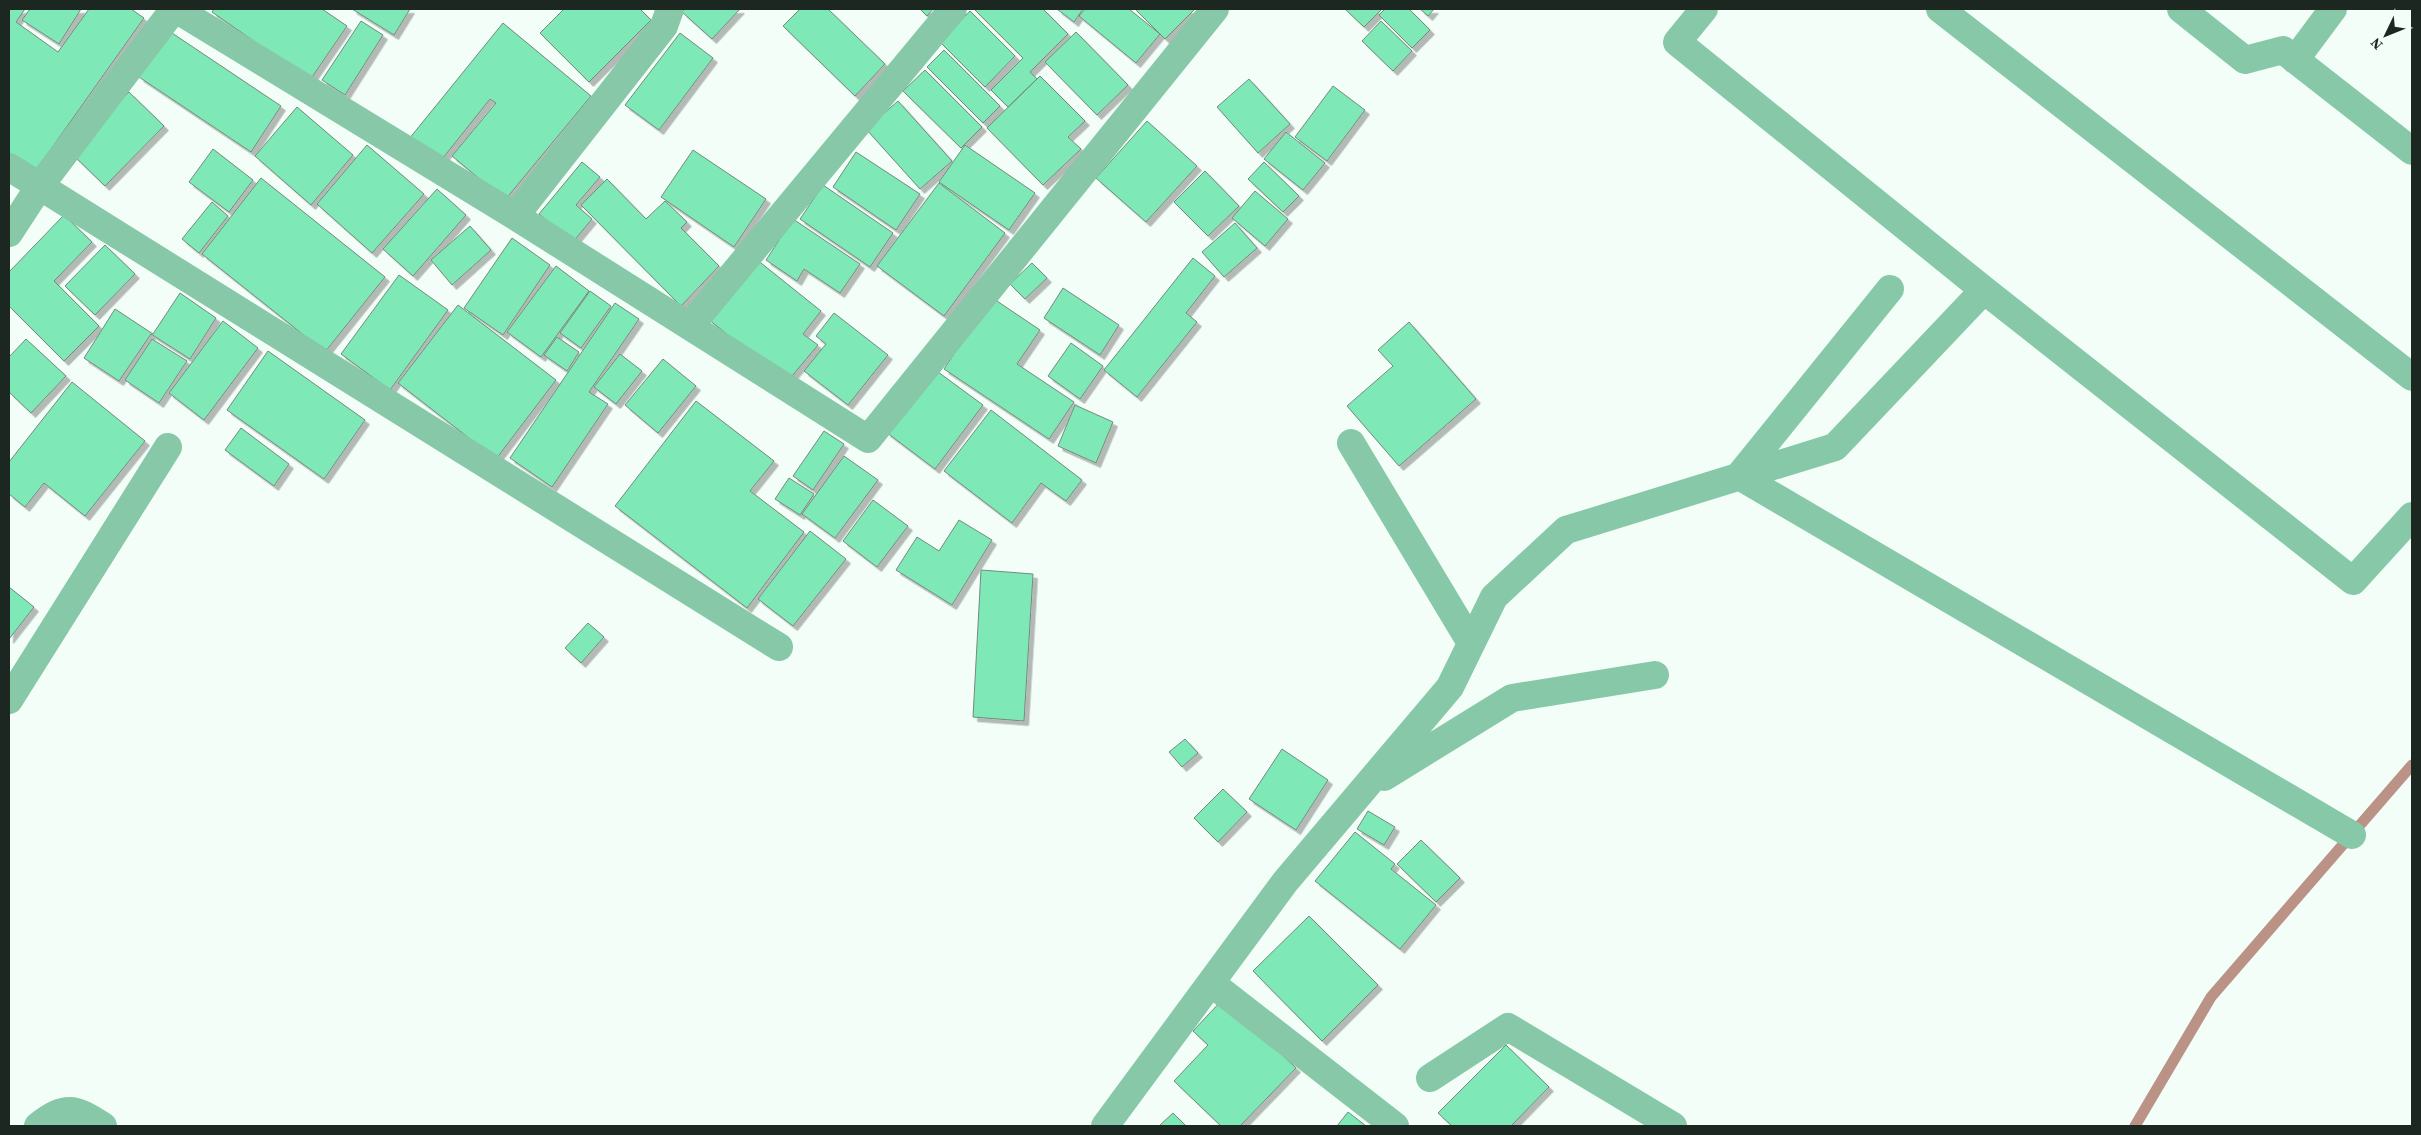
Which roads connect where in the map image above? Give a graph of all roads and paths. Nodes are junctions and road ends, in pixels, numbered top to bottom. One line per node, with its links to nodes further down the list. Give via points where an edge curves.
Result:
1 (175, 9): 12 (street); 13 (street)
2 (670, 9): 13 (street, via 664,26)
3 (953, 9): 17 (street)
4 (1215, 9): 17 (street, via 868,439)
5 (1704, 9): 16 (street, via 1677,42)
6 (1940, 9): 18 (street)
7 (2180, 9): 9 (street, via 2245,60 2283,50)
8 (2333, 9): 9 (street)
9 (2295, 60): 10 (street)
10 (2412, 150)
11 (9, 167): 12 (street)
12 (40, 187): 14 (street); 24 (street)
13 (515, 216): 17 (street)
14 (9, 232)
15 (1890, 290): 21 (street)
16 (1984, 290): 21 (street, via 1835,447); 22 (street, via 2353,581)
17 (690, 326)
18 (2412, 377)
19 (1351, 442): 23 (street)
20 (168, 447): 26 (street)
21 (1739, 476): 23 (street, via 1566,530 1494,597); 28 (street)
22 (2412, 516)
23 (1471, 643): 27 (street, via 1450,687)
24 (779, 647)
25 (1655, 676): 27 (street, via 1512,698)
26 (9, 700)
27 (1364, 790): 29 (street, via 1285,882)
28 (2352, 835)
29 (1211, 983): 33 (street); 34 (street)
30 (1430, 1078): 35 (street, via 1508,1027)
31 (38, 1126): 32 (street, via 55,1113 80,1112)
32 (103, 1126)
33 (1105, 1126)
34 (1395, 1126)
35 (1673, 1126)

